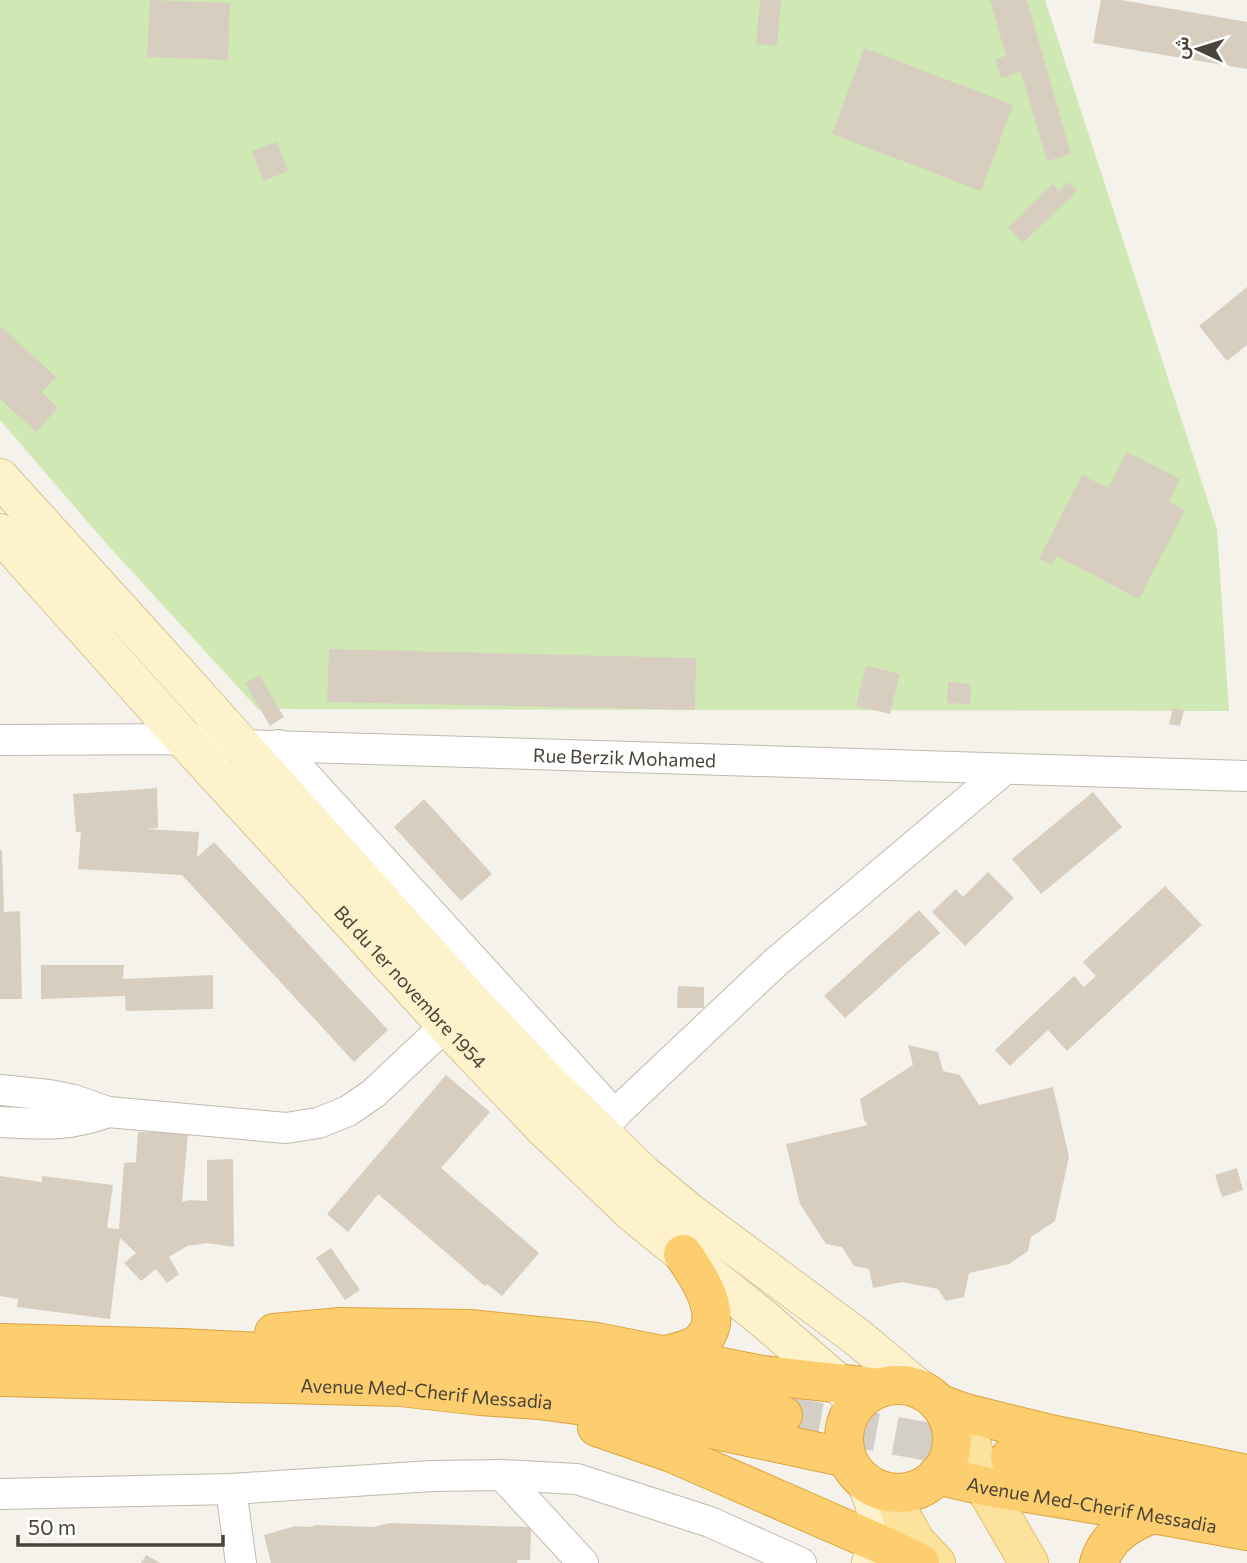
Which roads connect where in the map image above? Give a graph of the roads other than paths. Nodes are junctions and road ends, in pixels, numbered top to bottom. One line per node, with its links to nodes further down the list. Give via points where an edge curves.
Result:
1 (0, 478): 5 (street)
2 (0, 533): 4 (street, Bd du 1er novembre 1954)
3 (1, 736): 4 (street, Rue Berzik Mohamed)
4 (184, 739): 5 (street, Rue Berzik Mohamed); 9 (street, Bd du 1er novembre 1954)
5 (240, 745): 6 (street, Rue Berzik Mohamed); 13 (street, via 549,1083)
6 (278, 745): 7 (street, Rue Berzik Mohamed); 13 (street)
7 (1005, 769): 8 (street, Rue Berzik Mohamed); 13 (street, via 776,962)
8 (1247, 776)
9 (446, 1025): 11 (street, via 374,1093 348,1111 318,1123 286,1129); 14 (street, Bd du 1er novembre 1954, via 579,1162)
10 (0, 1090): 11 (street, via 74,1100)
11 (108, 1112): 12 (street, via 58,1124)
12 (0, 1122)
13 (606, 1123): 21 (street, via 643,1174)
14 (683, 1254): 17 (highway, via 702,1284 712,1323 700,1343); 19 (street, Bd du 1er novembre 1954)
15 (0, 1343): 16 (highway)
16 (181, 1348): 17 (highway, via 341,1327 470,1329 597,1342); 22 (highway, via 494,1362 651,1385)
17 (667, 1355): 19 (highway)
18 (0, 1377): 20 (highway, Avenue Med-Cherif Messadia, via 400,1387)
19 (858, 1392): 21 (highway, via 905,1385); 27 (highway, via 844,1439)
20 (480, 1396): 27 (highway, Avenue Med-Cherif Messadia, via 607,1409); 34 (highway, via 610,1430 672,1453)
21 (940, 1401): 24 (highway, via 1046,1433); 26 (highway, via 952,1439 945,1465); 28 (main road, via 973,1450)
22 (783, 1415)
23 (1010, 1457): 31 (highway)
24 (1247, 1474)
25 (502, 1475): 29 (street); 36 (street); 37 (street, via 577,1479 710,1522)
26 (937, 1475): 27 (highway, via 910,1492); 28 (highway, Avenue Med-Cherif Messadia)
27 (869, 1478): 34 (street, via 877,1513); 39 (main road)
28 (984, 1486): 32 (highway, Avenue Med-Cherif Messadia); 40 (main road)
29 (231, 1489): 30 (street); 35 (street)
30 (0, 1493)
31 (1247, 1501)
32 (1153, 1514): 33 (highway, Avenue Med-Cherif Messadia); 41 (highway, via 1114,1536)
33 (1247, 1531)
34 (874, 1553): 38 (highway)
35 (241, 1563)
36 (583, 1563)
37 (801, 1563)
38 (920, 1563)
39 (936, 1563)
40 (1029, 1563)
41 (1099, 1563)

